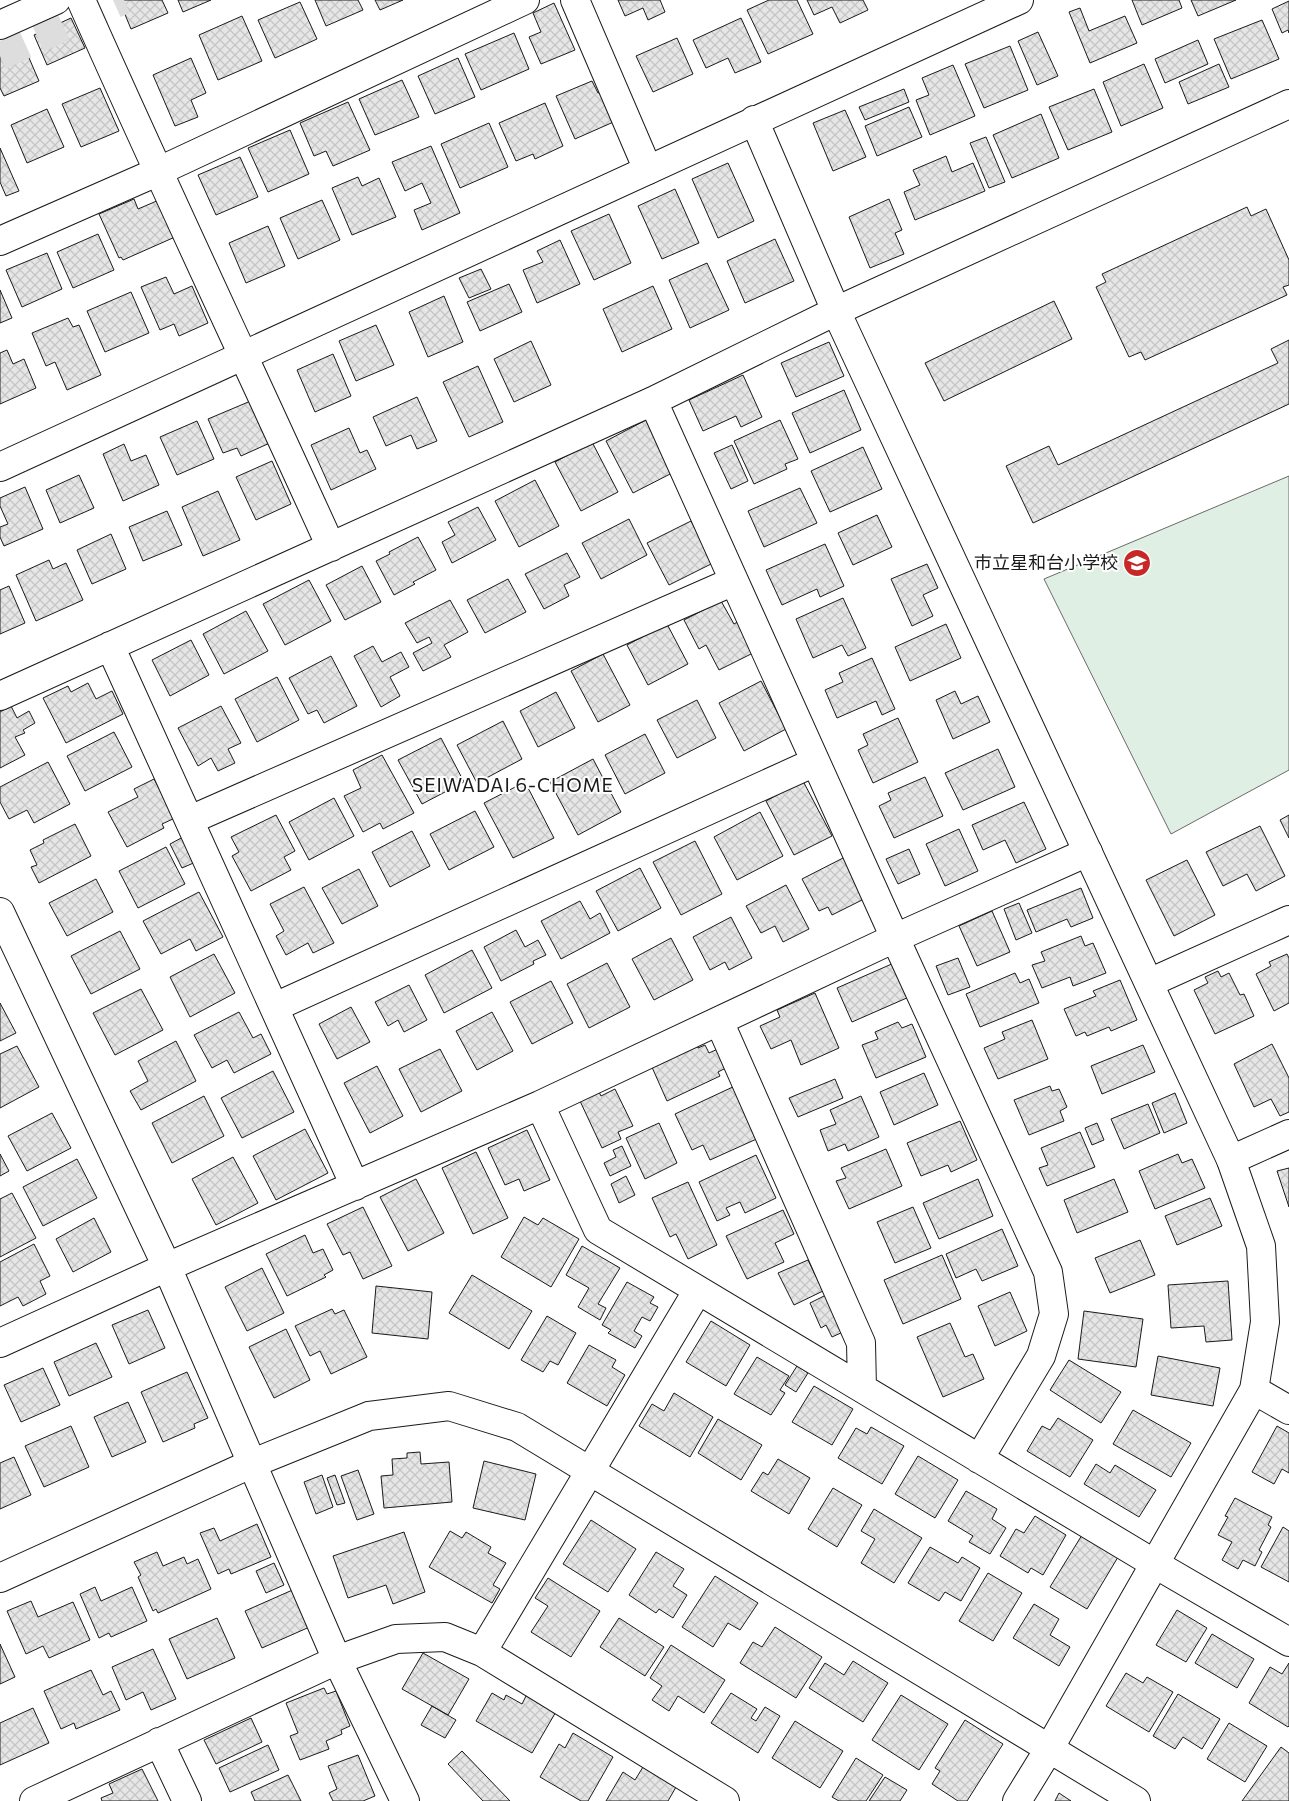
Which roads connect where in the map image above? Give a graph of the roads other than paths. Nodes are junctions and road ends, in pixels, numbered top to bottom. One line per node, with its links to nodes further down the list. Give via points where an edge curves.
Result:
1 (56, 0): 6 (street)
2 (81, 0): 10 (street)
3 (525, 0): 10 (street)
4 (575, 0): 9 (street)
5 (1019, 0): 8 (street)
6 (0, 25)
7 (1289, 104): 12 (street)
8 (754, 120): 9 (street); 12 (street)
9 (648, 170): 13 (street)
10 (157, 172): 11 (street); 13 (street)
11 (0, 241)
12 (836, 311): 14 (street); 22 (street)
13 (244, 354): 15 (street); 16 (street)
14 (653, 401): 16 (street); 17 (street)
15 (0, 467)
16 (331, 546): 18 (street)
17 (734, 581): 20 (street); 21 (street)
18 (110, 646): 19 (street); 21 (street)
19 (0, 696)
20 (816, 762): 25 (street); 27 (street)
21 (190, 820): 27 (street)
22 (1088, 852): 25 (street); 26 (street)
23 (0, 912): 33 (street)
24 (1289, 920): 26 (street)
25 (895, 938): 28 (street); 39 (street, via 1048,1272 1054,1314 1041,1356)
26 (1149, 984): 31 (street)
27 (275, 1008): 32 (street)
28 (719, 1021): 29 (street); 36 (street, via 861,1343)
29 (540, 1106): 32 (street); 34 (street, via 598,1230)
30 (1289, 1134): 31 (street)
31 (1231, 1160): 37 (street, via 1260,1246 1265,1322)
32 (356, 1186): 33 (street)
33 (167, 1267): 35 (street); 40 (street)
34 (698, 1290): 36 (street); 41 (street)
35 (0, 1343)
36 (862, 1388): 39 (street)
37 (1254, 1390): 38 (street); 42 (street)
38 (1289, 1410)
39 (979, 1459): 42 (street)
40 (253, 1464): 41 (street, via 369,1416 449,1406 517,1427); 43 (street); 46 (street)
41 (590, 1471): 45 (street); 48 (street)
42 (1154, 1564): 44 (street); 48 (street)
43 (0, 1578)
44 (1289, 1642)
45 (482, 1652): 46 (street, via 445,1637 396,1639); 52 (street)
46 (337, 1660): 47 (street); 51 (street)
47 (159, 1742): 49 (street); 50 (street)
48 (1049, 1749): 53 (street); 54 (street)
49 (34, 1801)
50 (186, 1801)
51 (405, 1801)
52 (725, 1801)
53 (1017, 1801)
54 (1136, 1801)

